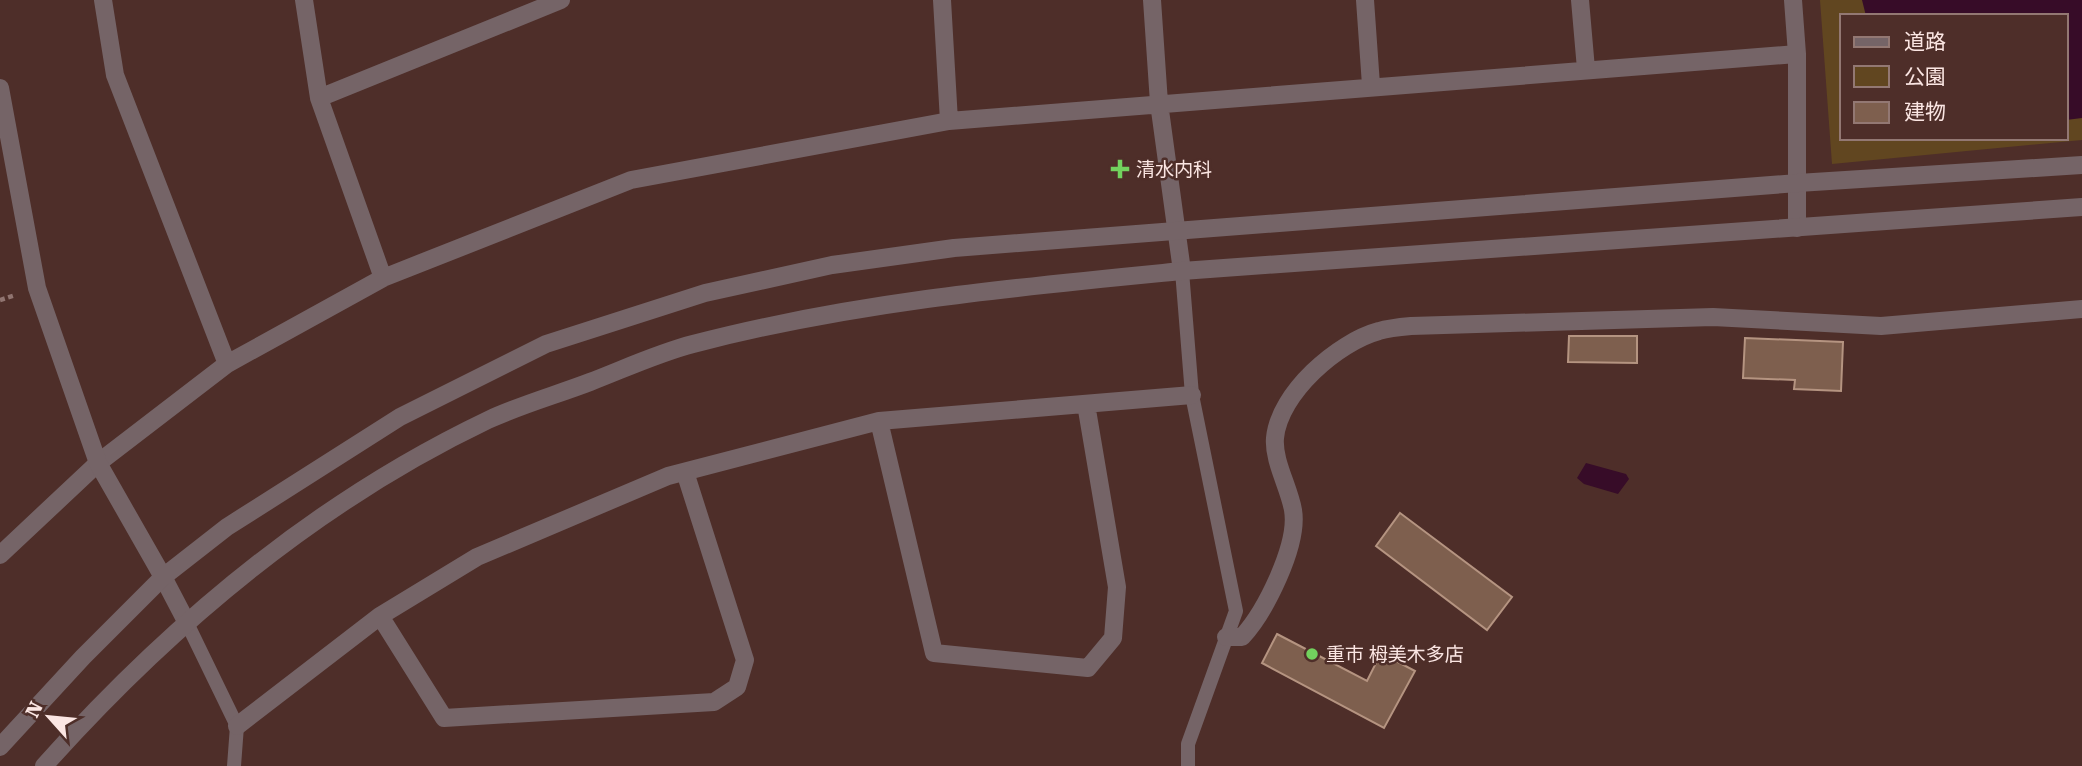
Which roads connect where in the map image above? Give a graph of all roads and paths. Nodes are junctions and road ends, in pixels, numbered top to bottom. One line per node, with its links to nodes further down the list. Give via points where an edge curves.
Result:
1 (103, 0): 24 (street, via 115,75)
2 (304, 0): 13 (street)
3 (561, 0): 13 (street)
4 (942, 0): 15 (street)
5 (1152, 0): 14 (street)
6 (1365, 0): 11 (street)
7 (1580, 0): 10 (street)
8 (1793, 0): 9 (street)
9 (1797, 54): 10 (street); 17 (street)
10 (1586, 69): 11 (street)
11 (1371, 85): 14 (street)
12 (0, 88): 28 (street, via 37,288)
13 (319, 98): 22 (street)
14 (1159, 103): 15 (street); 20 (street)
15 (949, 121): 22 (street, via 631,180)
16 (2082, 165): 17 (street)
17 (1798, 183): 19 (street); 20 (street)
18 (2082, 207): 19 (street)
19 (1797, 228): 21 (street)
20 (1177, 233): 21 (street); 31 (street, via 954,248 832,265 705,293 547,344 400,417 227,527)
21 (1182, 271): 25 (lane); 33 (street, via 856,308 690,345 489,420 383,477 257,563)
22 (383, 278): 24 (street)
23 (2082, 309): 34 (street, via 1881,326 1713,317 1411,326 1377,331 1349,345 1300,383 1282,414 1275,439 1294,512 1288,551 1259,619 1242,637)
24 (227, 364): 28 (street)
25 (1192, 395): 26 (street); 34 (lane, via 1236,611)
26 (1087, 404): 27 (street); 27 (street, via 1117,587 1113,638 1088,668 934,653)
27 (879, 421): 29 (street)
28 (98, 463): 30 (street); 31 (street)
29 (685, 472): 32 (street, via 477,557); 32 (street, via 745,660 737,687 714,702 444,718)
30 (2, 548)
31 (163, 577): 33 (street); 36 (street)
32 (380, 616): 35 (street)
33 (186, 621): 35 (lane); 37 (street)
34 (1226, 637): 39 (lane, via 1188,744)
35 (237, 726): 38 (lane)
36 (0, 747)
37 (44, 766)
38 (234, 766)
39 (1188, 766)

